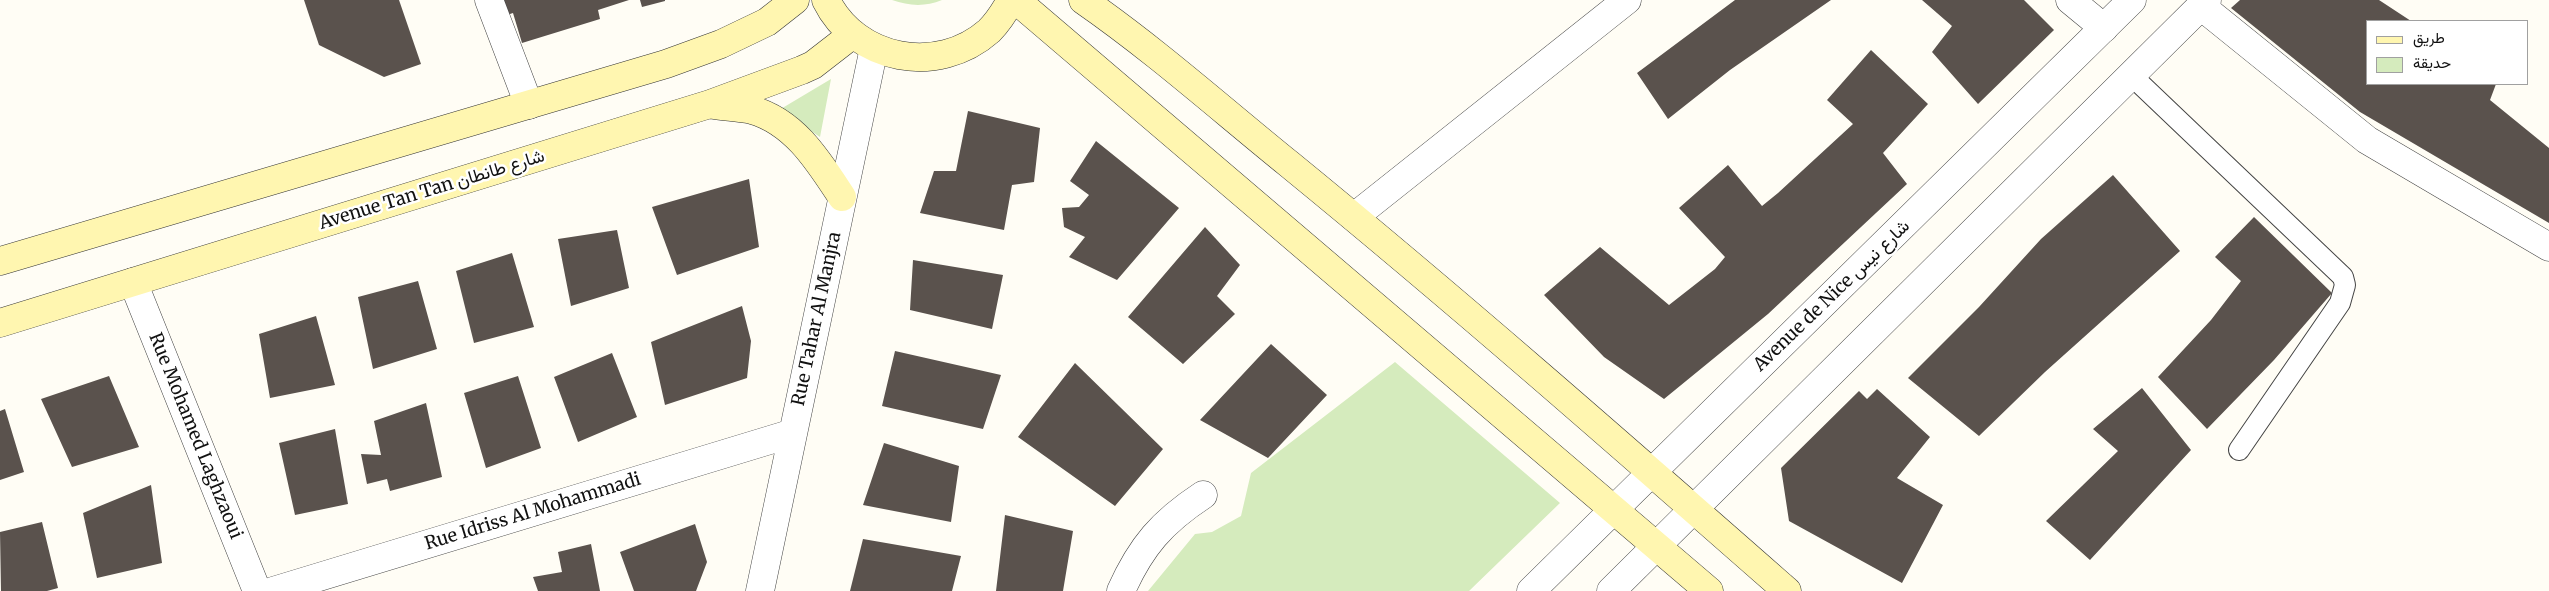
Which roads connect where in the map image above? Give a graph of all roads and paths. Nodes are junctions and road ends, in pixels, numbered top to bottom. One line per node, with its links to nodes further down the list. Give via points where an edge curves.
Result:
1 (489, 0): 15 (street)
2 (795, 0): 15 (main road, via 767,22 721,44)
3 (826, 0): 12 (main road, via 838,19)
4 (1012, 0): 12 (main road, via 989,30 954,52 913,58)
5 (1016, 0): 26 (main road)
6 (1083, 0): 17 (main road)
7 (1627, 0): 17 (street)
8 (2070, 0): 11 (street)
9 (2132, 0): 11 (street, Avenue de Nice شارع نيس)
10 (2204, 3): 13 (street); 18 (street, via 2367,140)
11 (2104, 28): 24 (street, Avenue de Nice شارع نيس)
12 (863, 41): 14 (main road, Avenue Tan Tan شارع طانطان, via 783,79); 16 (street, Rue Tahar Al Manjra)
13 (2132, 76): 23 (lane, via 2343,277 2345,285 2340,303); 27 (street)
14 (710, 104): 16 (main road, via 752,110 789,129 805,144); 20 (main road, Avenue Tan Tan شارع طانطان)
15 (529, 105): 19 (main road)
16 (842, 196): 22 (street, Rue Tahar Al Manjra)
17 (1354, 217): 24 (main road)
18 (2549, 247)
19 (0, 261)
20 (133, 282): 21 (main road, Avenue Tan Tan شارع طانطان); 29 (street, Rue Mohamed Laghzaoui)
21 (0, 324)
22 (793, 433): 30 (street, Rue Idriss Al Mohammadi); 31 (street, Rue Tahar Al Manjra)
23 (2239, 450)
24 (1652, 472): 26 (street, Avenue de Nice شارع نيس); 27 (main road)
25 (1203, 495): 32 (street, via 1176,513 1154,535 1141,552)
26 (1616, 509): 28 (main road); 33 (street, Avenue de Nice شارع نيس)
27 (1693, 509): 28 (street); 36 (main road)
28 (1657, 545): 34 (street); 35 (main road)
29 (257, 591)
30 (273, 591)
31 (760, 591)
32 (1121, 591)
33 (1531, 591)
34 (1611, 591)
35 (1710, 591)
36 (1787, 591)

